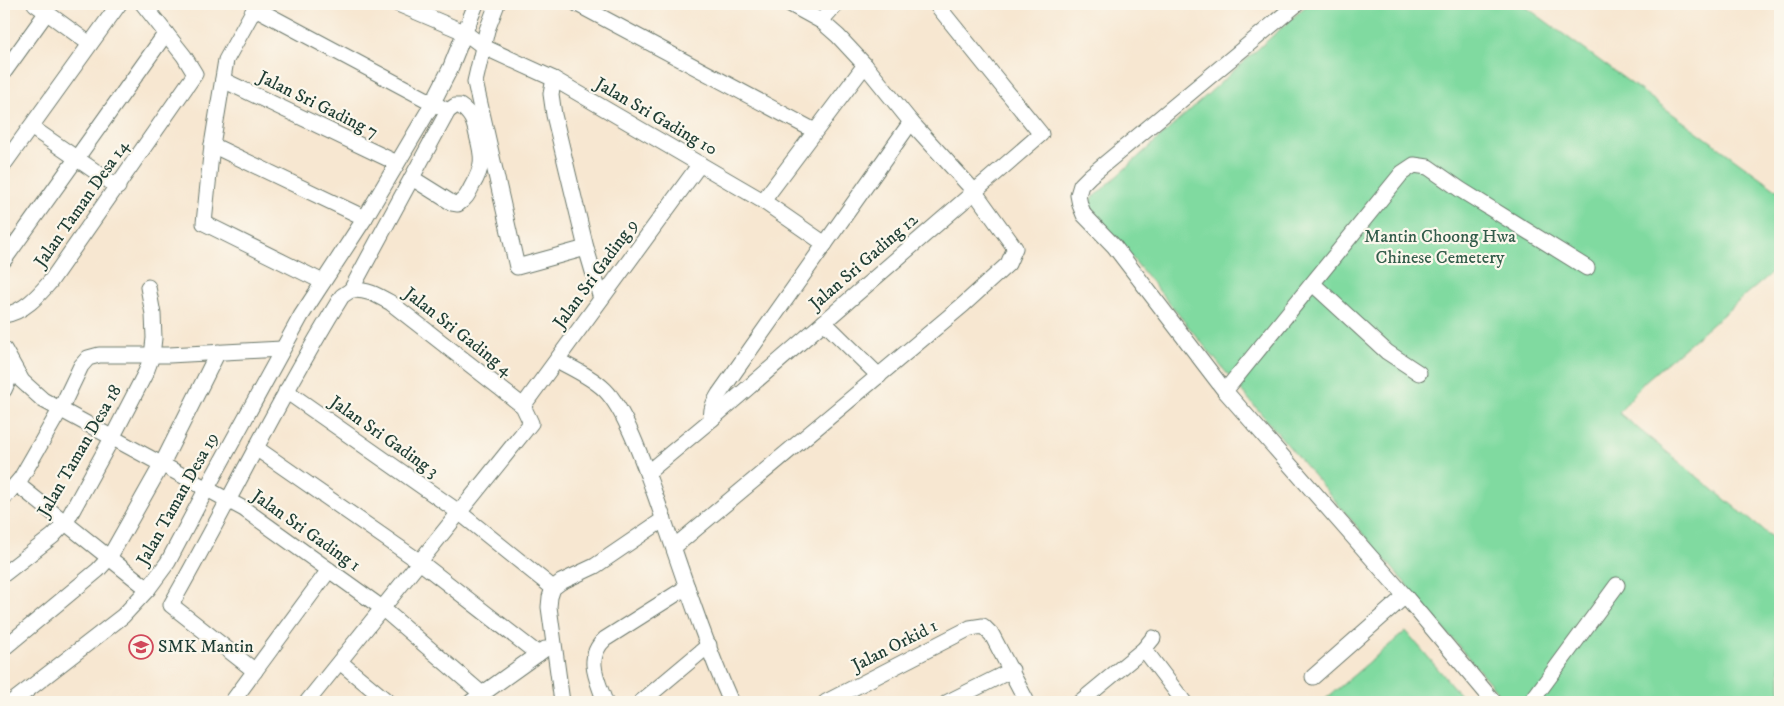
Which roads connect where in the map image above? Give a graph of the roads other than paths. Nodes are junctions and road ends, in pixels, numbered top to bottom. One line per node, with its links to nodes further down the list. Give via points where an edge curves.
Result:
1 (143, 4): 15 (street)
2 (398, 4): 14 (street, Jalan Sri Gading 10)
3 (476, 4): 14 (street, Jalan Taman Desa 19)
4 (497, 4): 17 (street)
5 (577, 4): 26 (street)
6 (790, 4): 13 (street)
7 (836, 4): 13 (street)
8 (936, 4): 34 (street, Jalan Sri Gading 12, via 1041,134)
9 (1297, 4): 57 (street, via 1090,176 1078,195 1084,215 1114,246)
10 (117, 6): 16 (street)
11 (256, 6): 21 (street, via 226,60); 22 (street)
12 (41, 8): 16 (street); 19 (street)
13 (820, 21): 18 (street)
14 (464, 32): 17 (street, Jalan Sri Gading 10); 22 (street, Jalan Taman Desa 19)
15 (166, 33): 28 (street); 33 (street, Jalan Taman Desa 14, via 195,74)
16 (90, 44): 25 (street)
17 (484, 47): 20 (street, Jalan Sri Gading 10); 38 (street, via 475,82 517,267)
18 (865, 65): 24 (street); 26 (street)
19 (4, 72)
20 (554, 79): 31 (street, Jalan Sri Gading 10); 38 (street, via 551,94 554,115)
21 (222, 80): 27 (street); 29 (street, Jalan Sri Gading 7)
22 (433, 102): 23 (street); 29 (street, Jalan Taman Desa 19)
23 (448, 111): 32 (street); 32 (street, via 460,106 472,117 482,152 480,174 465,200 458,204)
24 (911, 122): 34 (street); 37 (street, Jalan Sri Gading 12)
25 (31, 127): 28 (street); 30 (street)
26 (815, 131): 35 (street)
27 (212, 145): 36 (street); 41 (street, via 204,223)
28 (76, 159): 33 (street); 39 (street)
29 (397, 163): 36 (street, Jalan Taman Desa 19)
30 (4, 164)
31 (700, 164): 35 (street, Jalan Sri Gading 10); 45 (street, Jalan Sri Gading 9)
32 (412, 178): 44 (street)
33 (118, 187): 46 (street, Jalan Taman Desa 14, via 36,298 21,309)
34 (974, 191): 47 (street, Jalan Sri Gading 12); 55 (street, via 1015,248 1008,264)
35 (763, 201): 37 (street, Jalan Sri Gading 10)
36 (365, 218): 41 (street, Jalan Taman Desa 19)
37 (825, 244): 61 (street, Jalan Sri Gading 12, via 719,394 713,404)
38 (586, 248): 45 (street)
39 (4, 260)
40 (1587, 268): 42 (street, via 1428,167 1414,165 1402,173)
41 (323, 282): 49 (street, Jalan Taman Desa 19)
42 (1313, 284): 54 (street, via 1387,352); 57 (street)
43 (148, 288): 51 (street, Jalan Taman Desa 18, via 153,314)
44 (351, 290): 58 (street, via 342,296); 59 (street, Jalan Sri Gading 4, via 363,289 391,303)
45 (601, 299): 52 (street, Jalan Sri Gading 9)
46 (4, 315)
47 (824, 322): 55 (street); 61 (street, Jalan Sri Gading 12)
48 (4, 349): 53 (street, Jalan Sri Gading 1)
49 (282, 349): 50 (street); 67 (street, Jalan Taman Desa 19)
50 (218, 352): 51 (street); 64 (street)
51 (152, 356): 60 (street, via 88,358); 62 (street, Jalan Taman Desa 18)
52 (557, 360): 59 (street, Jalan Sri Gading 9); 65 (street, via 606,390 624,418)
53 (14, 368): 56 (street); 60 (street, Jalan Sri Gading 1, via 33,392)
54 (1419, 373)
55 (879, 376): 73 (street)
56 (4, 390)
57 (1225, 390): 82 (street)
58 (286, 392): 63 (street); 70 (street, Jalan Sri Gading 3)
59 (523, 406): 70 (street, Jalan Sri Gading 4, via 531,423)
60 (60, 410): 62 (street, Jalan Sri Gading 1); 66 (street)
61 (712, 420): 65 (street, Jalan Sri Gading 12)
62 (112, 438): 64 (street, Jalan Sri Gading 1); 72 (street, Jalan Taman Desa 18)
63 (256, 448): 69 (street); 75 (street)
64 (162, 464): 67 (street, Jalan Sri Gading 1); 74 (street)
65 (647, 473): 71 (street)
66 (17, 484): 68 (street); 72 (street)
67 (207, 488): 69 (street, Jalan Sri Gading 1); 81 (street, Jalan Taman Desa 19, via 168,562)
68 (4, 498)
69 (228, 499): 76 (street, Jalan Sri Gading 1); 89 (street, via 171,605)
70 (460, 513): 75 (street); 80 (street, Jalan Sri Gading 3)
71 (664, 519): 73 (street); 80 (street, via 595,566)
72 (66, 522): 74 (street); 77 (street, Jalan Taman Desa 18)
73 (674, 547): 79 (street)
74 (109, 558): 81 (street); 86 (street)
75 (420, 562): 83 (street); 87 (street)
76 (329, 570): 83 (street, Jalan Sri Gading 1); 89 (street)
77 (4, 574)
78 (1616, 585): 107 (street)
79 (687, 587): 85 (street); 98 (street, via 598,646 593,662)
80 (553, 588): 84 (street, via 549,607)
81 (148, 589): 93 (street, Jalan Taman Desa 19, via 123,616)
82 (1406, 596): 91 (street); 106 (street)
83 (382, 608): 88 (street); 92 (street, Jalan Sri Gading 1)
84 (554, 644): 87 (street); 97 (street)
85 (709, 645): 99 (street); 100 (street)
86 (4, 648)
87 (538, 654): 92 (street)
88 (340, 662): 95 (street); 96 (street)
89 (255, 670): 94 (street)
90 (1012, 670): 101 (street, Jalan Orkid 1, via 992,635 983,626 970,628); 102 (street); 103 (street)
91 (1313, 677)
92 (476, 698)
93 (12, 702)
94 (232, 702)
95 (307, 702)
96 (388, 702)
97 (562, 702)
98 (606, 702)
99 (641, 702)
100 (731, 702)
101 (826, 702)
102 (948, 702)
103 (1027, 702)
104 (1082, 702): 105 (street, via 1149,643)
105 (1184, 702)
106 (1494, 702)
107 (1531, 702)

